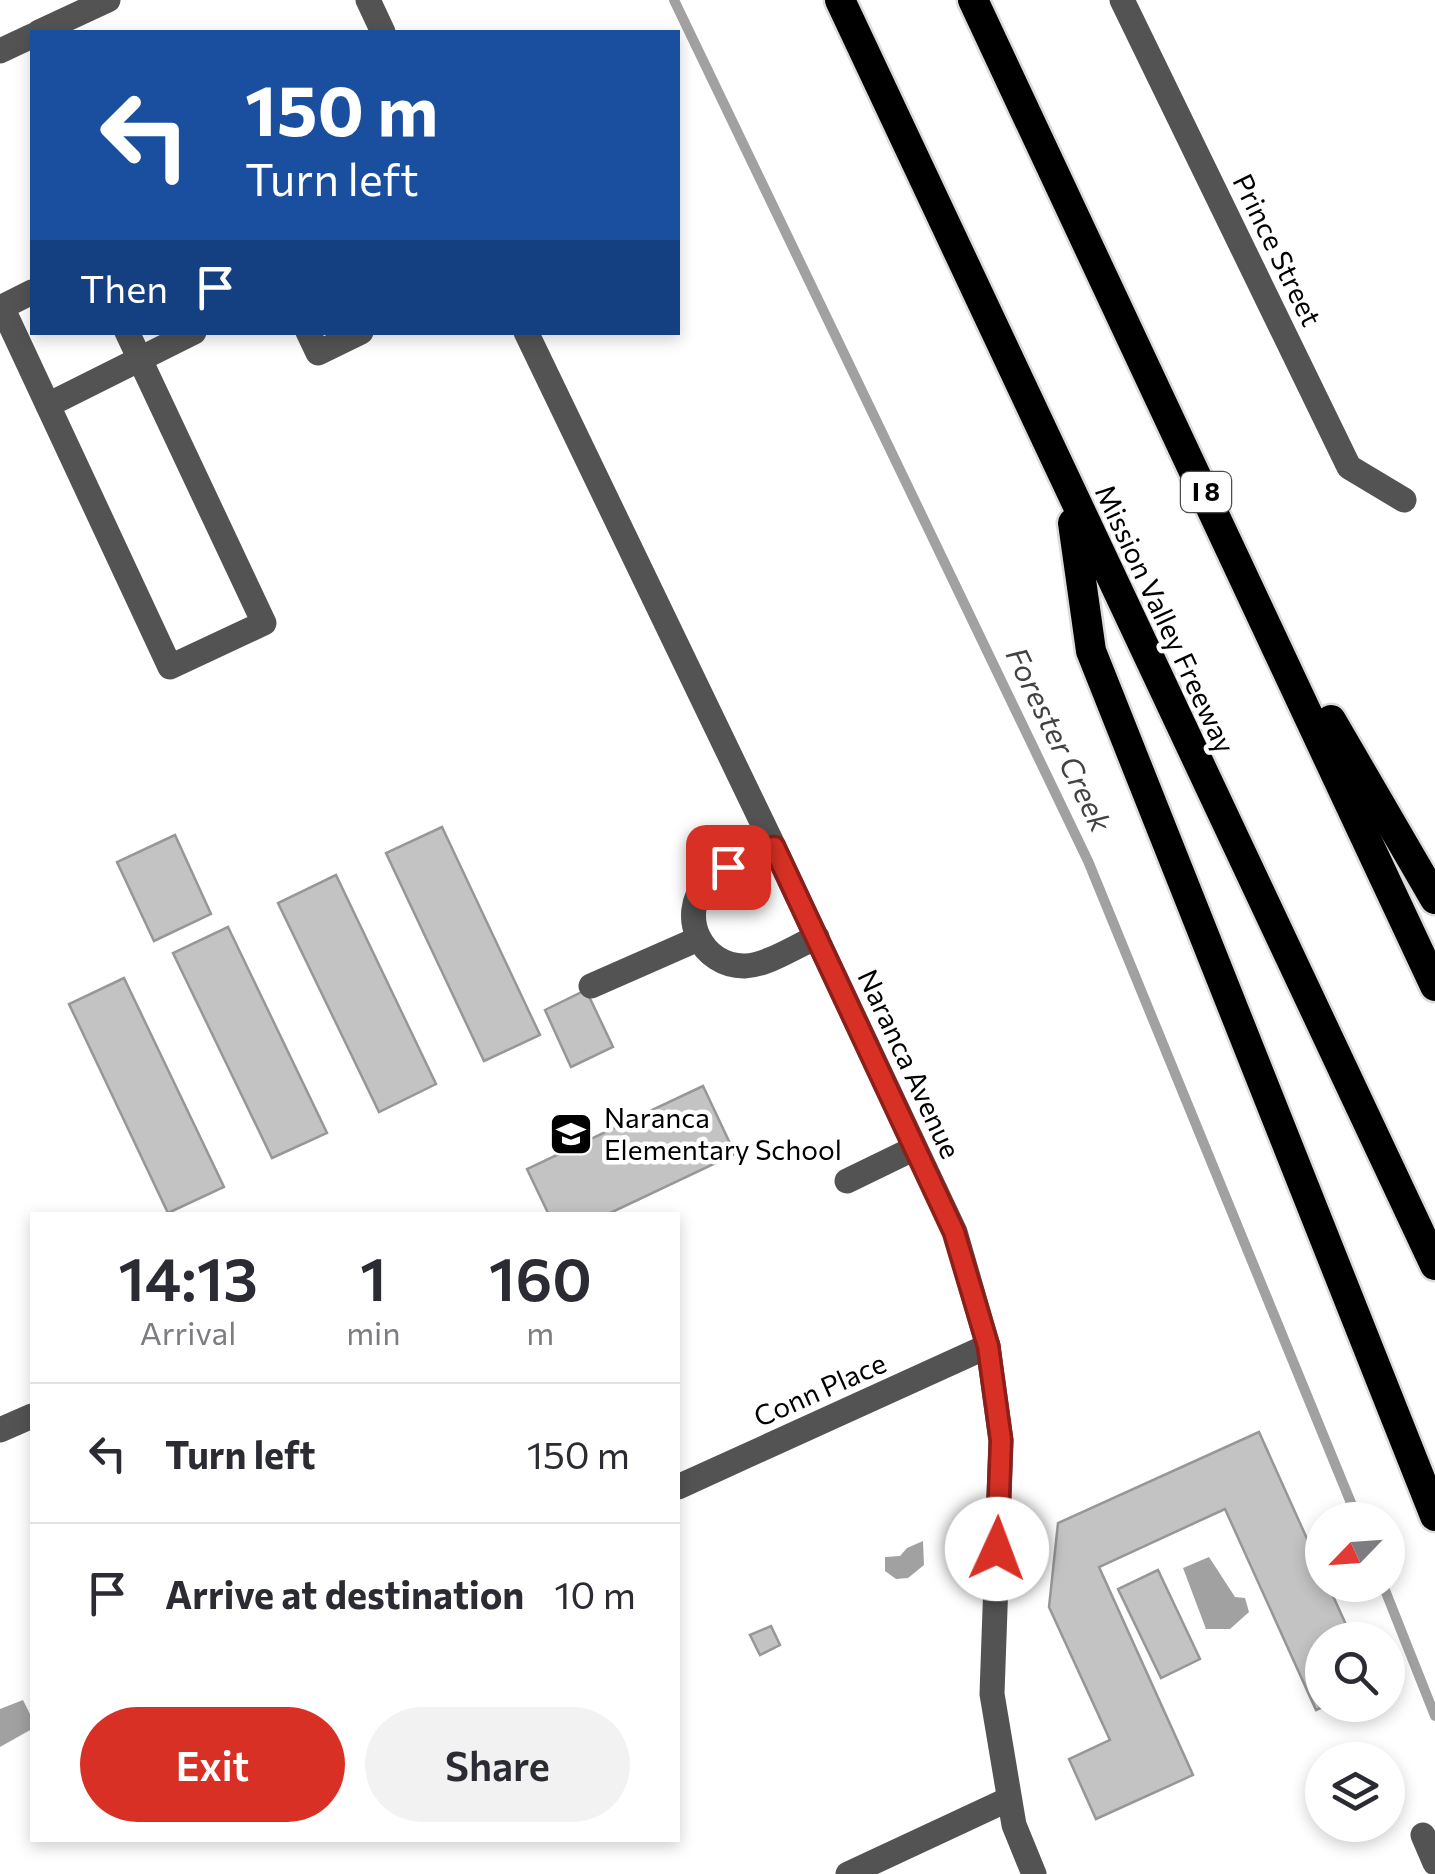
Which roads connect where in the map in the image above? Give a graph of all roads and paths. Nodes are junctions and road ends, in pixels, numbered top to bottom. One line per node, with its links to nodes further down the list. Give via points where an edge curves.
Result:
1 (108, 0): 6 (street)
2 (368, 0): 7 (street)
3 (840, 0): 18 (highway, Mission Valley Freeway)
4 (973, 0): 20 (highway, I 8)
5 (1122, 0): 19 (street, Prince Street, via 1349,467)
6 (44, 30)
7 (382, 30)
8 (30, 37): 9 (street)
9 (0, 51)
10 (30, 293): 17 (street, via 2,307)
11 (128, 335): 16 (street)
12 (188, 335): 16 (street)
13 (309, 335): 14 (street, via 318,353)
14 (355, 335)
15 (527, 335): 21 (street, Naranca Avenue)
16 (140, 359): 17 (street); 17 (street, via 264,623 170,667)
17 (48, 404)
18 (1068, 490): 29 (highway, Mission Valley Freeway); 34 (highway, via 1091,652)
19 (1404, 500)
20 (1236, 558): 22 (highway); 26 (highway, I 8)
21 (774, 847): 23 (street, Naranca Avenue); 24 (street, via 704,885 693,910)
22 (1435, 899)
23 (817, 937): 24 (street, via 746,966 714,958); 27 (street, Naranca Avenue)
24 (698, 939): 25 (street)
25 (591, 986)
26 (1435, 986)
27 (915, 1148): 28 (street); 30 (street, Naranca Avenue, via 954,1232)
28 (847, 1181)
29 (1435, 1265)
30 (988, 1346): 33 (street, Conn Place); 35 (street, Naranca Avenue, via 1001,1440 992,1694)
31 (30, 1417): 32 (street)
32 (0, 1430)
33 (680, 1486)
34 (1435, 1516)
35 (1009, 1799): 38 (street); 39 (street, Naranca Avenue)
36 (1423, 1835): 37 (street)
37 (1435, 1864)
38 (848, 1874)
39 (1034, 1874)

